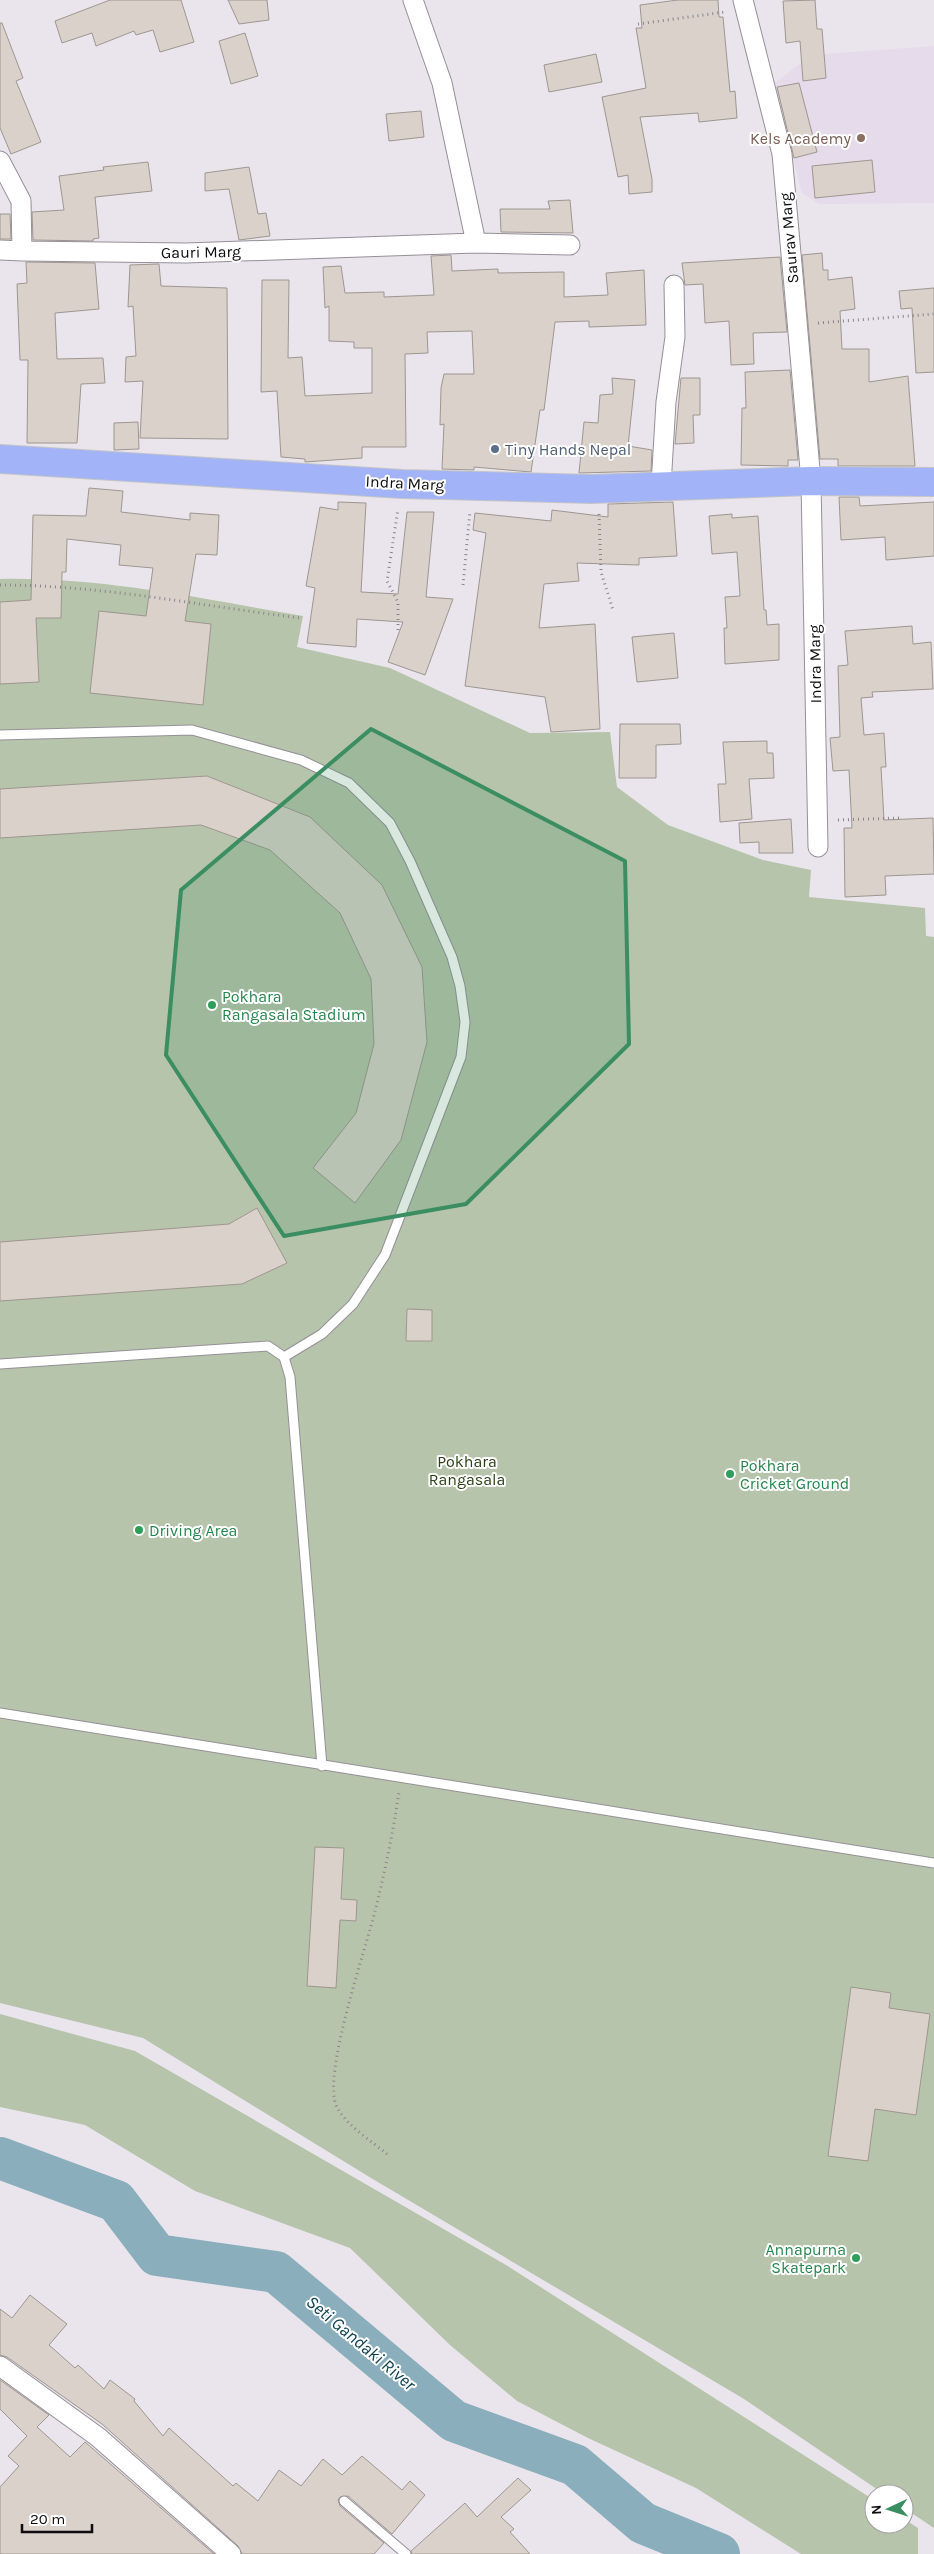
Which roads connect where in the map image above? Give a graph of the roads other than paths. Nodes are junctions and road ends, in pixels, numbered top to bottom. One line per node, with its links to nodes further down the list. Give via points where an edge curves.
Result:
1 (413, 0): 4 (street, via 442,83)
2 (745, 5): 10 (street, Saurav Marg, via 782,154)
3 (0, 161): 7 (street, via 21,201)
4 (476, 244): 5 (street, Gauri Marg); 7 (street, Gauri Marg, via 186,253)
5 (570, 245)
6 (0, 250): 7 (street, Gauri Marg)
7 (22, 251)
8 (674, 285): 12 (street, via 675,337 666,402)
9 (0, 458): 12 (main road, Indra Marg, via 402,484)
10 (811, 481): 11 (main road, Indra Marg); 12 (main road, Indra Marg); 14 (street, Indra Marg)
11 (934, 482)
12 (661, 486)
13 (0, 735): 15 (lane, via 192,730 301,760 349,783 390,823 410,861 452,957 460,986 465,1022 461,1056 385,1255 353,1304 322,1334)
14 (818, 848)
15 (284, 1357): 16 (lane, via 268,1346); 18 (lane, via 290,1377)
16 (0, 1364)
17 (0, 1713): 18 (lane)
18 (322, 1766): 19 (lane)
19 (934, 1864)
20 (0, 2366): 22 (street, via 98,2437)
21 (344, 2501): 23 (lane)
22 (231, 2554)
23 (406, 2554)

